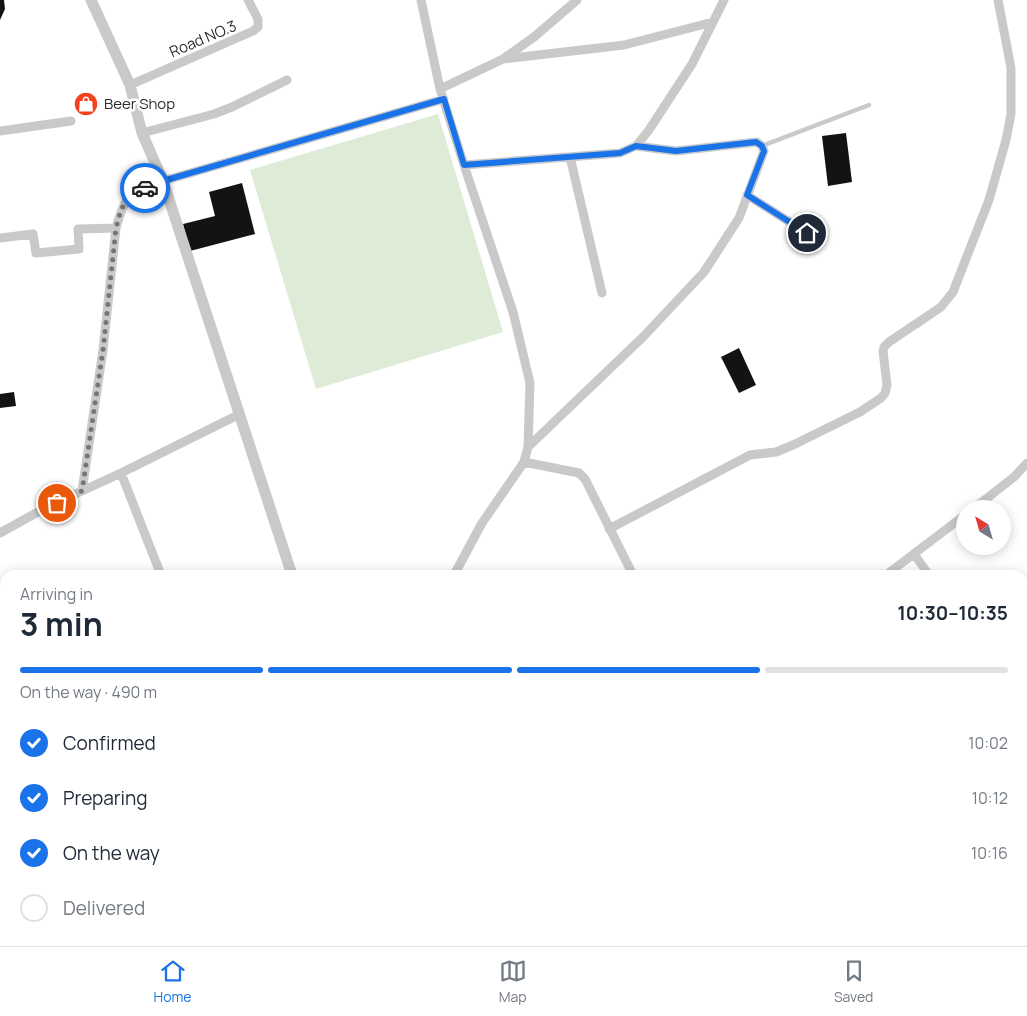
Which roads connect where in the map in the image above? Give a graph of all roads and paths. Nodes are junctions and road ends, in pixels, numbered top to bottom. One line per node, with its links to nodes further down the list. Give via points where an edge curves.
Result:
1 (90, 0): 10 (street)
2 (248, 0): 10 (street, Road NO.3, via 258,19 258,27 253,32)
3 (421, 0): 11 (street)
4 (577, 0): 8 (street)
5 (724, 0): 7 (street)
6 (998, 0): 35 (street, via 1011,68 1011,114 994,183 948,300 884,347 885,393 860,412 776,452 750,455)
7 (713, 22): 8 (street, via 624,45); 17 (street, via 692,64)
8 (503, 59): 11 (street)
9 (287, 80): 16 (street, via 214,114)
10 (130, 85): 16 (street)
11 (440, 89): 12 (street)
12 (444, 99): 20 (street); 21 (street)
13 (869, 105): 18 (lane)
14 (71, 122): 15 (street)
15 (0, 132)
16 (142, 133): 21 (street)
17 (636, 146): 18 (street, via 676,151 756,142); 19 (street, via 620,153)
18 (762, 146): 22 (street, via 764,151)
19 (570, 157): 20 (street); 26 (street)
20 (464, 165): 28 (street, via 523,347 530,383)
21 (163, 181): 23 (street, via 126,199); 27 (street)
22 (747, 195): 24 (street); 28 (street, via 739,218 704,272 644,336)
23 (116, 228): 25 (street, via 78,229 79,248 36,253 33,234); 32 (street, via 103,350)
24 (807, 233)
25 (0, 238)
26 (602, 294)
27 (240, 414): 31 (street); 39 (street)
28 (528, 447): 29 (street)
29 (524, 462): 35 (street, via 579,473); 40 (street, via 482,523)
30 (1027, 463): 33 (street)
31 (121, 473): 32 (street); 38 (street)
32 (82, 491): 36 (street)
33 (985, 500)
34 (956, 522): 37 (street)
35 (609, 529): 41 (street)
36 (0, 533)
37 (914, 554): 42 (street); 43 (street)
38 (159, 570)
39 (290, 570)
40 (457, 570)
41 (630, 570)
42 (893, 570)
43 (925, 570)

